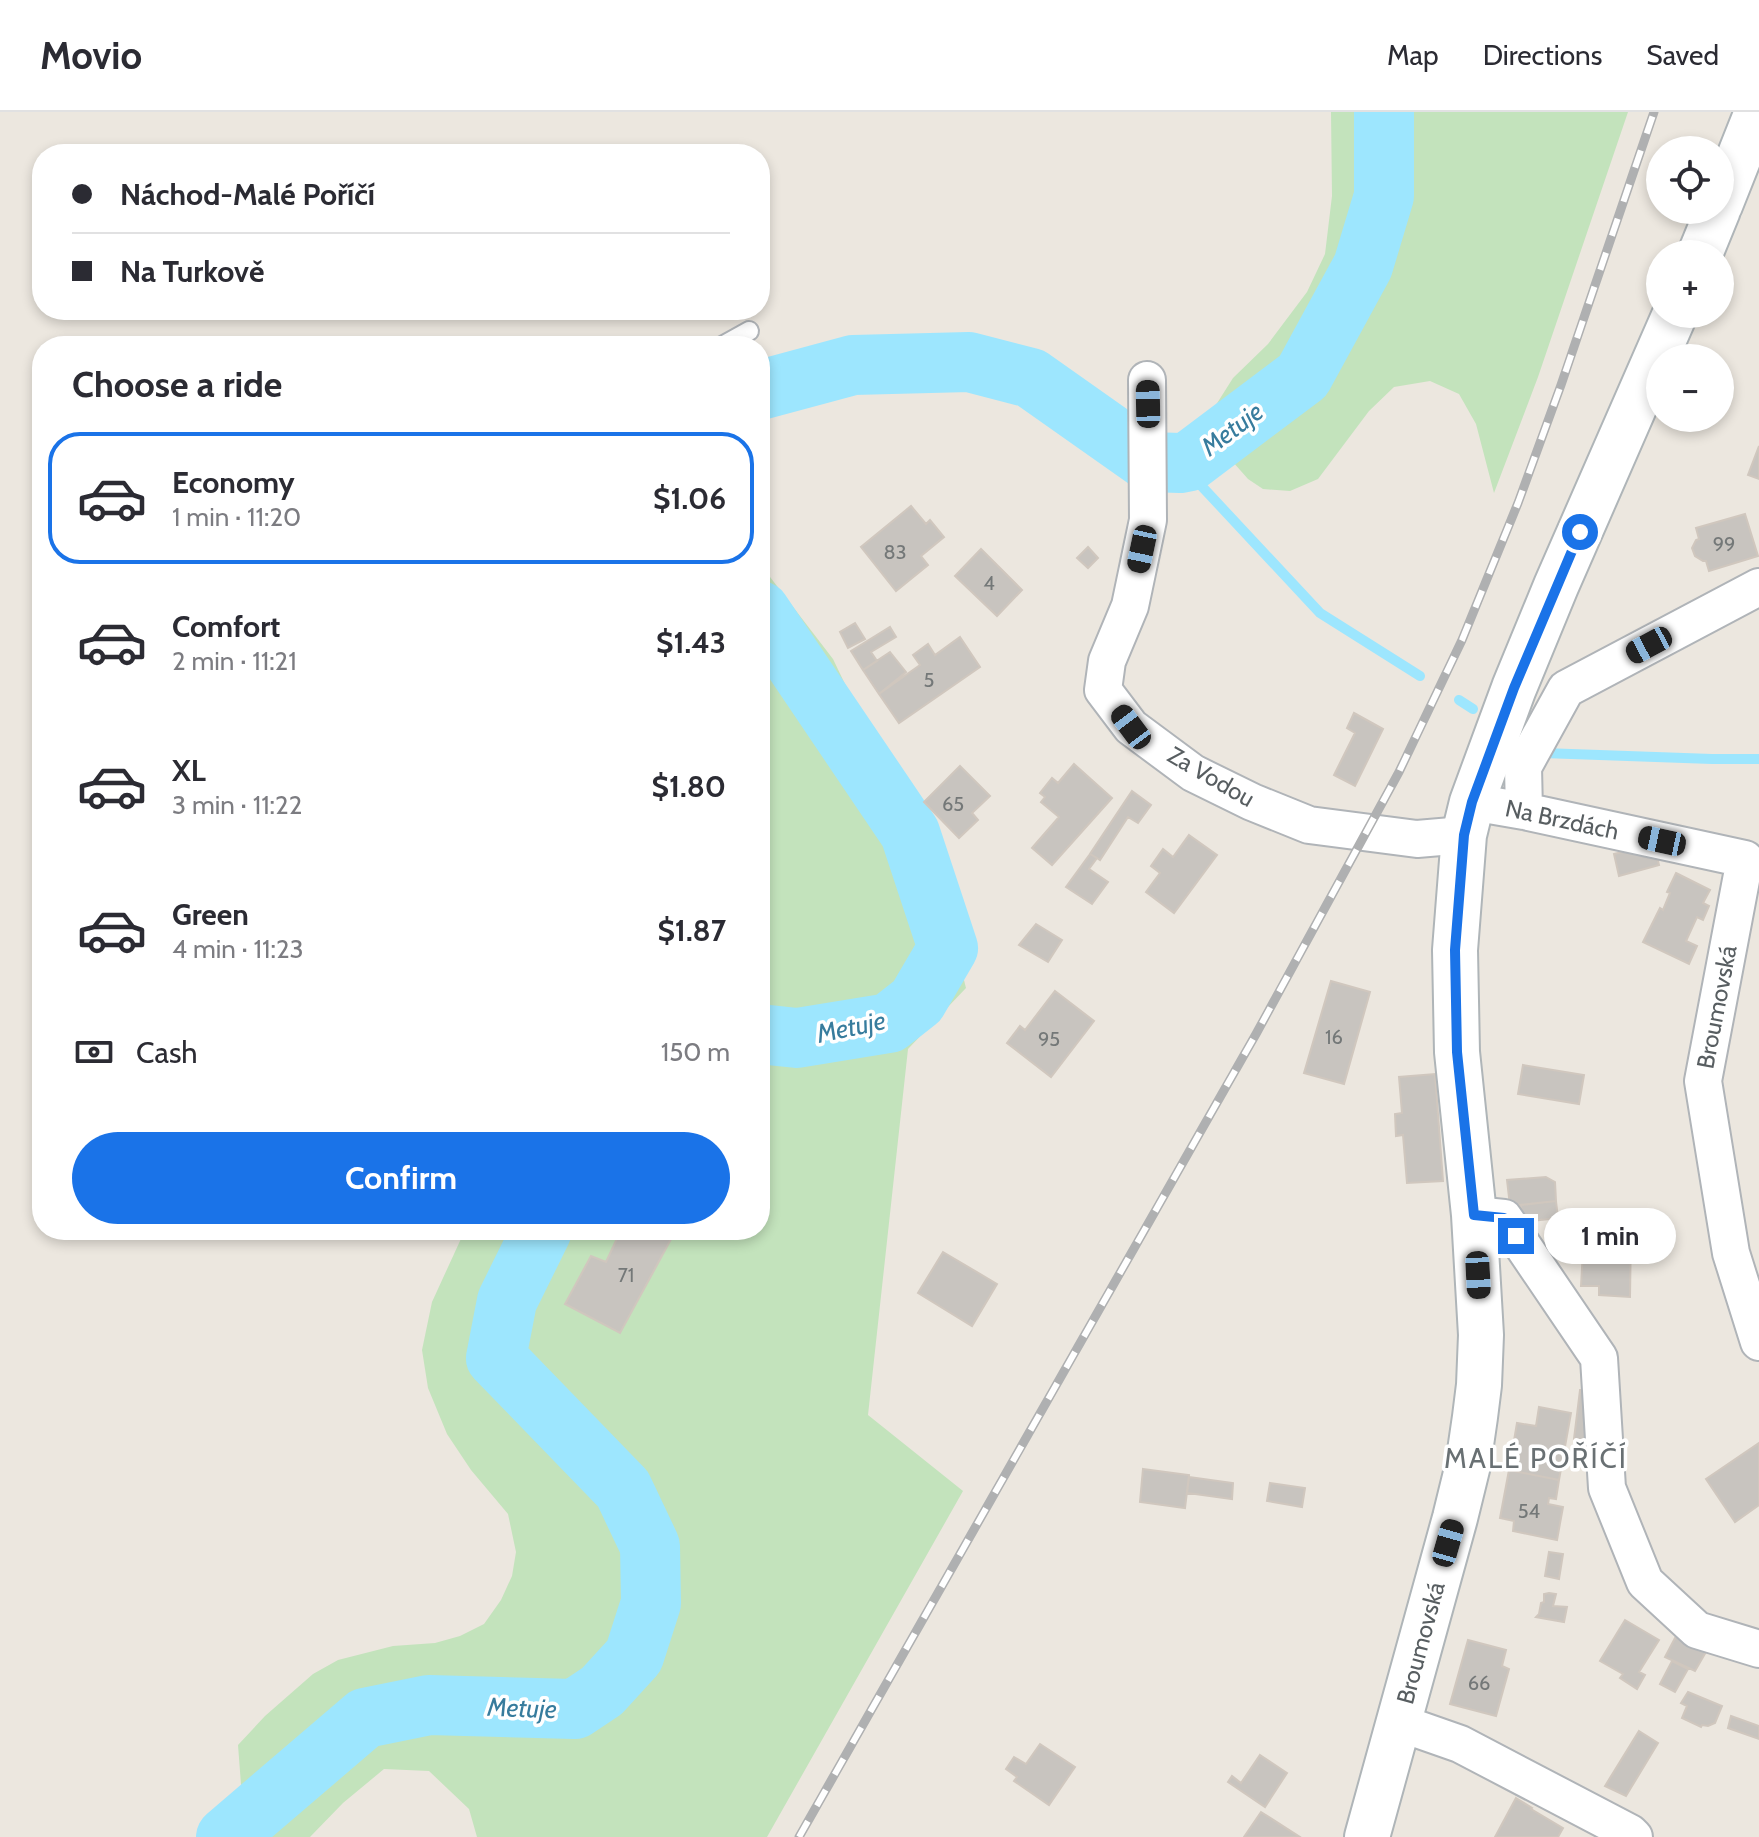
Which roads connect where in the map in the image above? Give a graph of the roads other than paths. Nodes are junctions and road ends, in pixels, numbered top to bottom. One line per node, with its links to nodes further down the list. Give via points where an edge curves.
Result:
1 (1757, 112): 2 (main road)
2 (1734, 170)
3 (1669, 328): 9 (main road, Broumovská, via 1514,688)
4 (749, 331): 5 (lane)
5 (740, 336)
6 (1147, 380): 9 (street, Za Vodou, via 1148,520 1130,606 1107,661 1103,690 1131,727 1193,773 1309,825 1417,839)
7 (1759, 587): 8 (street, via 1566,689 1523,767)
8 (1524, 811): 9 (street, Na Brzdách); 10 (street, Na Brzdách)
9 (1468, 819): 11 (main road, Broumovská, via 1455,950 1457,1038)
10 (1745, 859): 12 (street, Broumovská, via 1703,1081 1731,1253)
11 (1474, 1215): 13 (street, via 1504,1218 1599,1358 1607,1488 1645,1582 1697,1630); 14 (main road, Broumovská, via 1481,1335 1475,1417 1468,1465)
12 (1759, 1342)
13 (1759, 1649)
14 (1400, 1723): 15 (main road, Broumovská); 16 (street, Broumovská, via 1460,1744)
15 (1367, 1837)
16 (1634, 1837)

